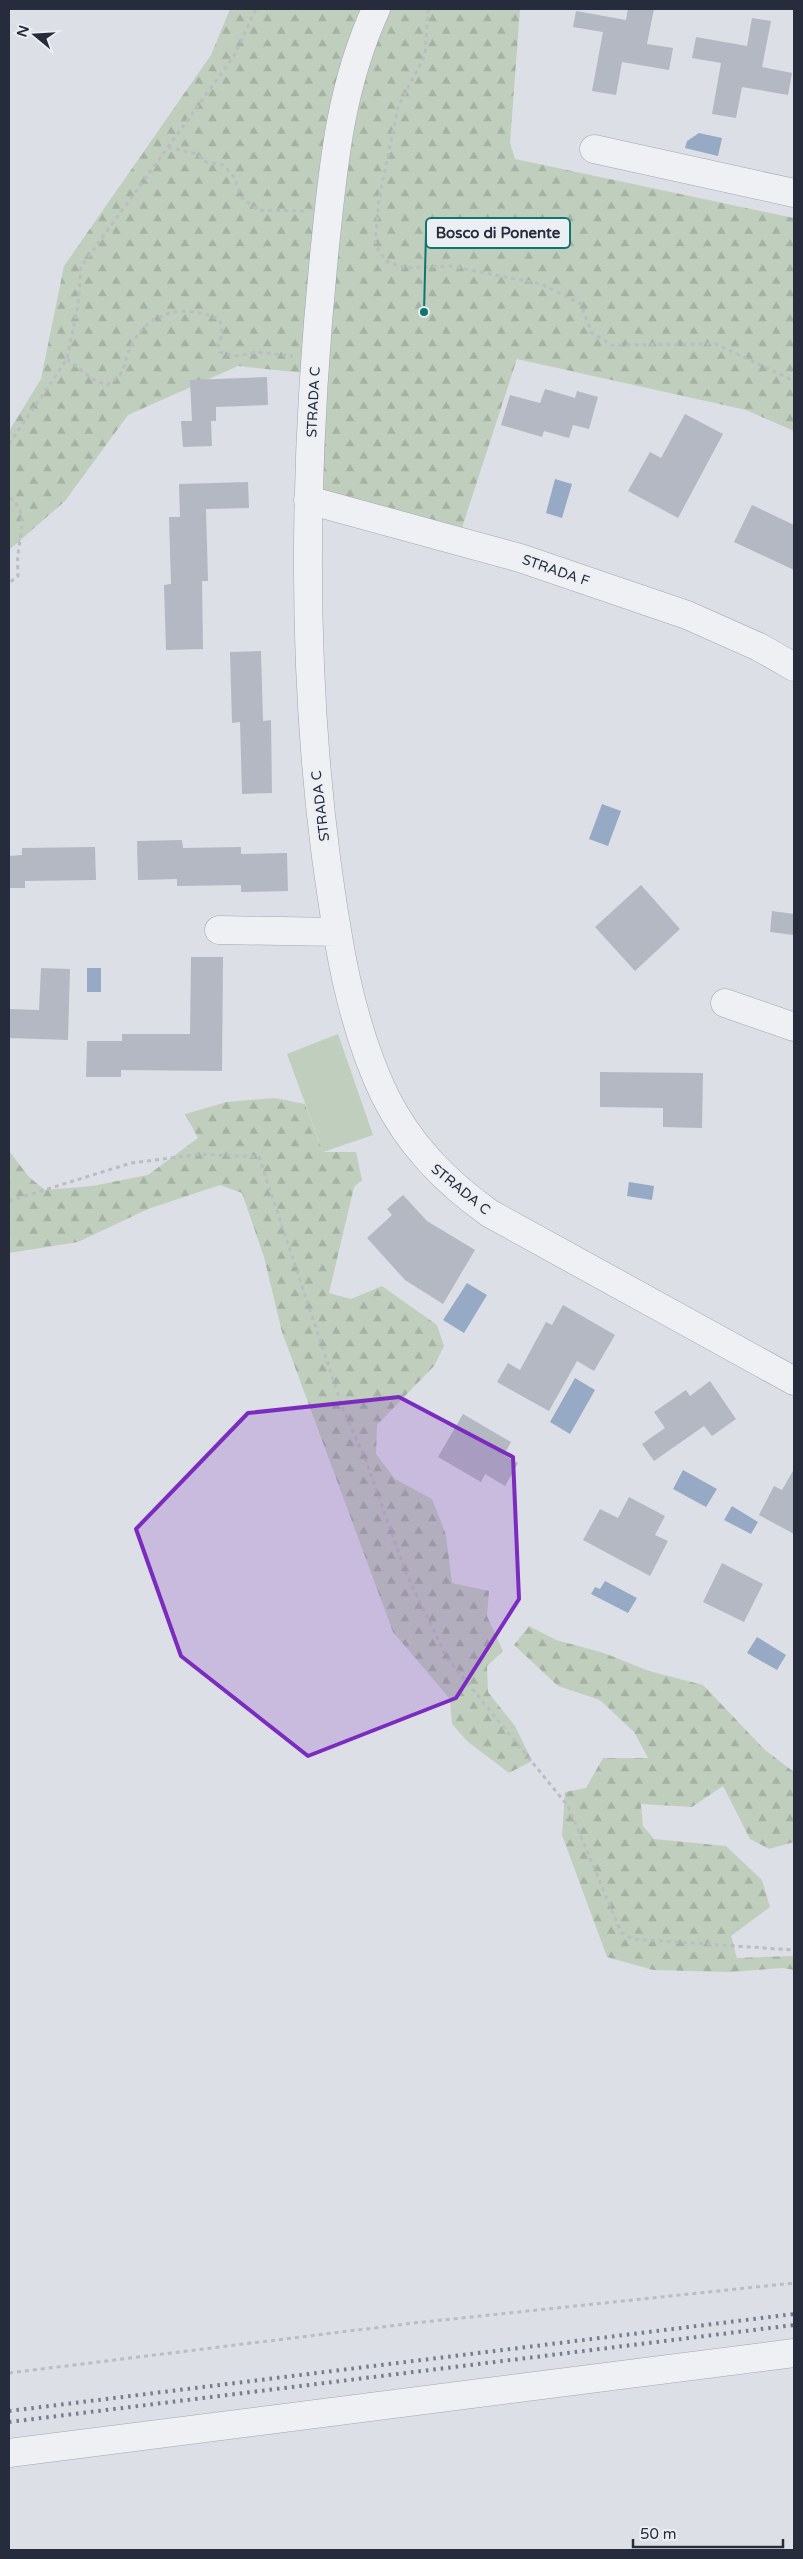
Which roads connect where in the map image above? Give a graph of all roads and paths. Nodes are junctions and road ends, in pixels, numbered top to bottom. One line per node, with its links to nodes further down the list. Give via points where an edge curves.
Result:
1 (256, 9): 4 (path, via 234,56)
2 (376, 9): 7 (street, STRADA C, via 357,56 342,110)
3 (428, 9): 10 (path, via 425,55 398,107 379,199 376,245 386,261 405,268 450,266 541,284 581,304 591,332 610,345 716,344)
4 (168, 147): 7 (path, via 197,154 206,162 223,166 234,177 241,197 258,210); 9 (path, via 81,267 78,305)
5 (594, 149): 6 (street)
6 (794, 193)
7 (329, 213): 8 (street, STRADA C)
8 (316, 356): 9 (path, via 257,352 237,356 220,352 218,344 222,327 219,319 206,314 163,313 149,323 132,344 122,375 107,385 92,379); 13 (street, STRADA C)
9 (67, 359): 11 (path)
10 (794, 381)
11 (9, 444)
12 (9, 498): 14 (path, via 21,511 22,542 18,576)
13 (308, 500): 15 (street, STRADA F, via 520,558 687,616 759,647); 17 (street, STRADA C, via 314,751)
14 (9, 583)
15 (794, 667)
16 (219, 930): 17 (street)
17 (337, 932): 21 (street, STRADA C, via 348,984 373,1066 397,1119 433,1168 489,1213)
18 (725, 1003): 19 (street)
19 (794, 1027)
20 (9, 1201): 22 (path, via 131,1163 202,1154 259,1157 343,1409 366,1461 406,1573 446,1658 568,1806 621,1932 632,1939)
21 (794, 1381)
22 (794, 1950)
23 (794, 2283): 25 (path, via 414,2323)
24 (794, 2353): 26 (street)
25 (9, 2372)
26 (9, 2453)

